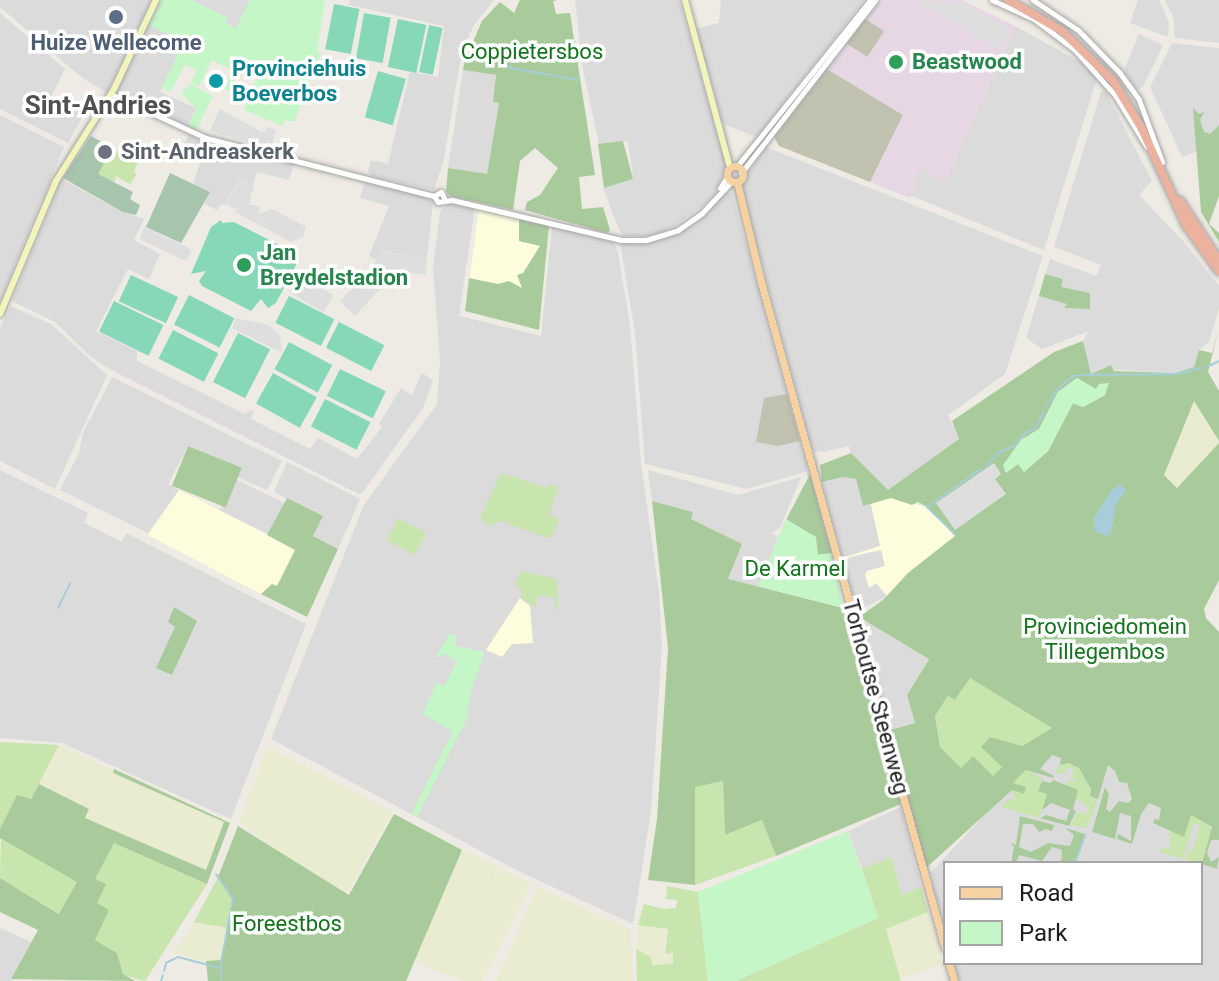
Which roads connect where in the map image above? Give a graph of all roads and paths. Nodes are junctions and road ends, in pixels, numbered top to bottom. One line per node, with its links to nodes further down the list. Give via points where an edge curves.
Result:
1 (156, 0): 8 (main road)
2 (685, 0): 10 (main road, Torhoutse Steenweg)
3 (872, 0): 10 (street)
4 (992, 0): 9 (street, via 1048,29 1081,56 1115,95)
5 (1008, 0): 9 (highway, via 1062,31 1099,65 1132,110)
6 (1021, 0): 9 (highway, via 1071,32 1102,60 1133,101)
7 (1033, 0): 9 (street, via 1078,30 1119,72 1139,100)
8 (111, 94): 12 (street, via 206,138 633,241 678,230); 16 (main road, via 61,170)
9 (1159, 161): 14 (highway); 15 (highway, via 1186,225)
10 (734, 174): 11 (main road, Torhoutse Steenweg); 12 (street); 13 (main road, Torhoutse Steenweg)
11 (736, 192): 12 (street, via 728,190); 13 (main road, Torhoutse Steenweg)
12 (716, 198)
13 (743, 215): 17 (main road, Torhoutse Steenweg)
14 (1219, 261)
15 (1219, 271)
16 (0, 314)
17 (943, 941)

